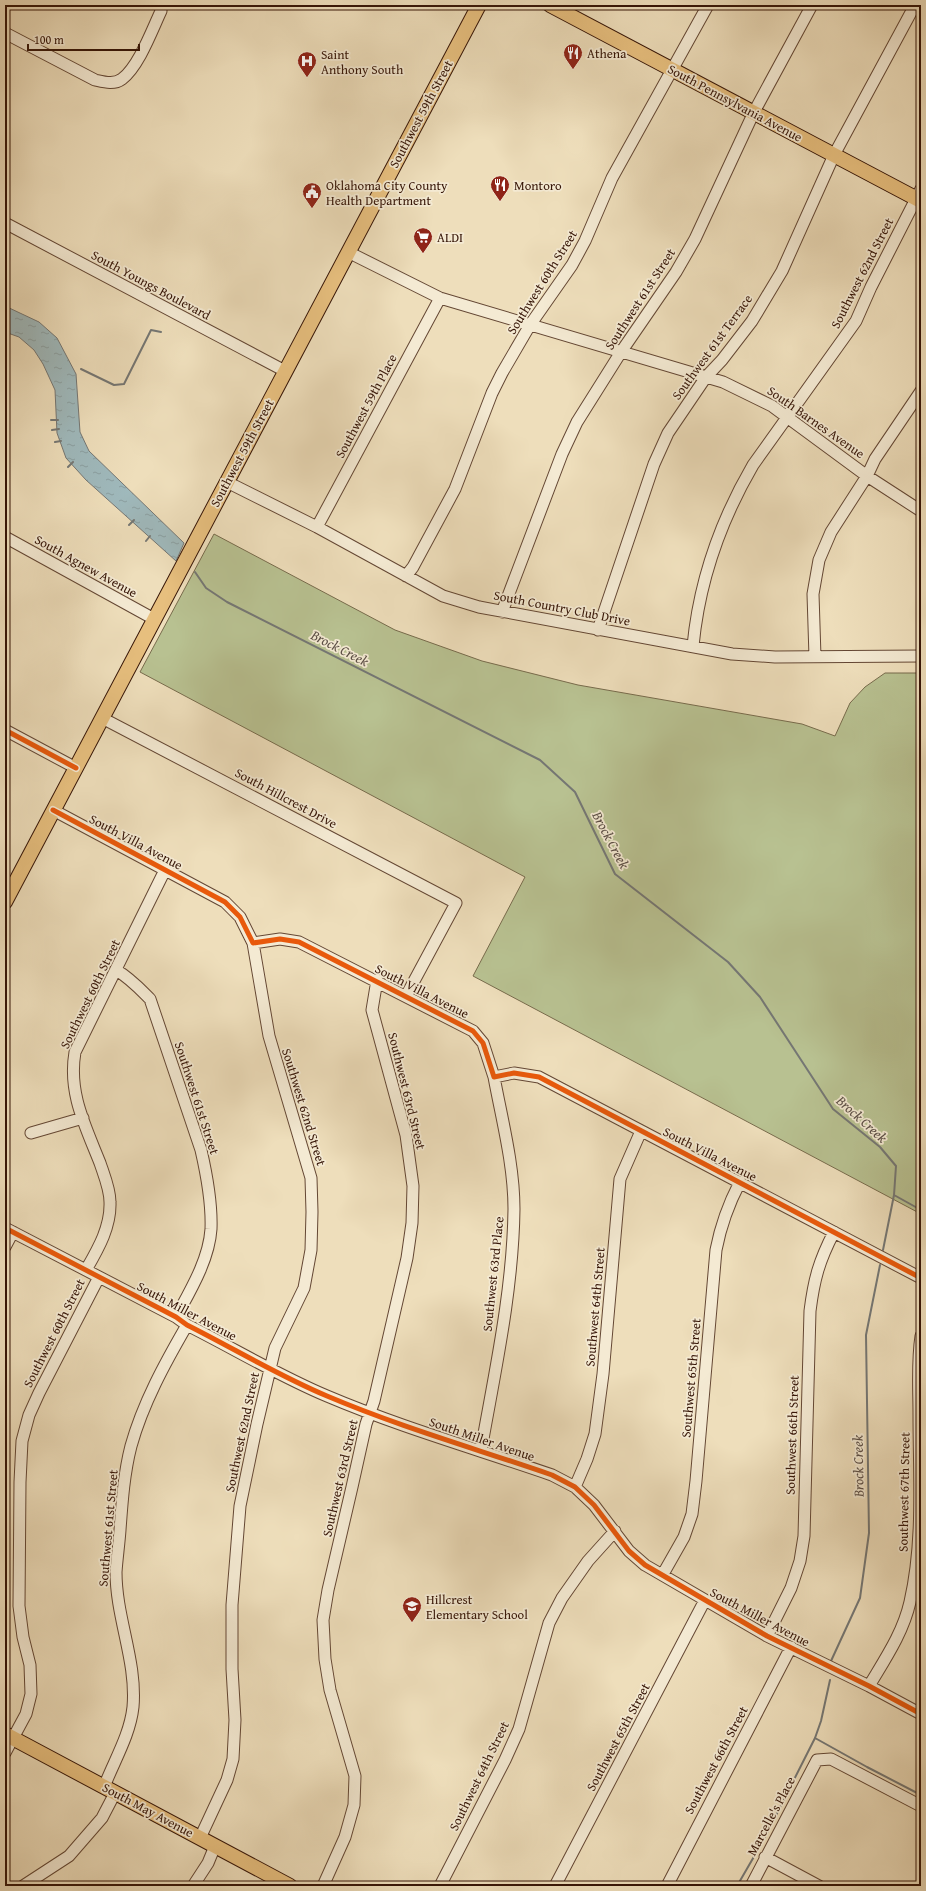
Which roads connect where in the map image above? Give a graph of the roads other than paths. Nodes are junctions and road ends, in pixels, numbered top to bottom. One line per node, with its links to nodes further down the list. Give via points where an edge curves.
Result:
1 (161, 5): 7 (street, via 162,11 136,61 121,79 110,83 95,80)
2 (479, 5): 13 (main road, Southwest 59th Street)
3 (550, 5): 8 (main road, South Pennsylvania Avenue)
4 (708, 5): 8 (street, Southwest 60th Street)
5 (812, 5): 9 (street, Southwest 61st Street)
6 (915, 5): 10 (street, Southwest 61st Terrace)
7 (5, 33)
8 (673, 70): 9 (main road, South Pennsylvania Avenue); 15 (street, Southwest 60th Street, via 612,178 586,241)
9 (754, 112): 10 (main road, South Pennsylvania Avenue); 16 (street, Southwest 61st Street, via 696,238)
10 (834, 155): 11 (main road, South Pennsylvania Avenue); 18 (street, Southwest 61st Terrace, via 782,272 752,321)
11 (919, 196): 20 (street, Southwest 62nd Street, via 856,321)
12 (5, 223): 17 (street, South Youngs Boulevard)
13 (348, 252): 14 (street, South Barnes Avenue); 17 (main road, Southwest 59th Street)
14 (440, 298): 15 (street, South Barnes Avenue); 24 (street, Southwest 59th Place)
15 (530, 325): 16 (street, South Barnes Avenue); 26 (street, Southwest 60th Street, via 492,393 447,505)
16 (621, 352): 18 (street, South Barnes Avenue, via 690,371); 27 (street, Southwest 61st Street, via 577,422 562,454)
17 (285, 371): 22 (main road, Southwest 59th Street)
18 (706, 378): 20 (street, South Barnes Avenue, via 723,382 749,394 772,406); 29 (street, Southwest 61st Terrace, via 668,433 654,464)
19 (921, 391): 21 (street)
20 (787, 418): 21 (street, South Barnes Avenue); 30 (street, Southwest 62nd Street, via 749,472 719,534 695,622)
21 (867, 476): 23 (street, South Barnes Avenue); 31 (street, via 831,532 819,560 813,594)
22 (227, 482): 24 (street, South Country Club Drive); 28 (main road, Southwest 59th Street)
23 (921, 511)
24 (316, 527): 26 (street, South Country Club Drive)
25 (5, 537): 28 (street, South Agnew Avenue)
26 (406, 576): 27 (street, South Country Club Drive, via 443,596)
27 (502, 612): 29 (street, South Country Club Drive)
28 (154, 619): 33 (main road, Southwest 59th Street)
29 (598, 630): 30 (street, South Country Club Drive)
30 (693, 646): 31 (street, South Country Club Drive, via 732,654)
31 (814, 656): 32 (street, South Country Club Drive)
32 (921, 656)
33 (102, 718): 35 (main road, Southwest 59th Street); 42 (street, South Hillcrest Drive, via 456,904)
34 (5, 730): 35 (street)
35 (76, 768): 36 (main road, Southwest 59th Street)
36 (53, 810): 37 (street, South Villa Avenue); 38 (main road, Southwest 59th Street)
37 (165, 870): 39 (street, South Villa Avenue, via 233,909 246,927); 40 (street, Southwest 60th Street)
38 (5, 902)
39 (253, 944): 41 (street, South Villa Avenue, via 280,939 299,942); 57 (street, Southwest 62nd Street, via 269,1036 311,1178 311,1250 304,1288 275,1348)
40 (116, 970): 44 (street, Southwest 60th Street, via 75,1052 72,1067 75,1097); 54 (street, Southwest 61st Street, via 138,986 150,999 201,1150 205,1169 211,1230 203,1261)
41 (377, 980): 42 (street, South Villa Avenue); 58 (street, Southwest 63rd Street, via 372,1010 406,1135 413,1186 412,1223 407,1258)
42 (406, 996): 43 (street, South Villa Avenue, via 473,1031 483,1043)
43 (494, 1077): 45 (street, South Villa Avenue, via 514,1073 539,1078); 59 (street, Southwest 63rd Place, via 512,1179 514,1208 510,1270)
44 (82, 1118): 46 (street); 51 (street, Southwest 60th Street, via 106,1179 110,1201 102,1242)
45 (641, 1131): 47 (street, South Villa Avenue); 60 (street, Southwest 64th Street, via 620,1179 603,1374 595,1434)
46 (31, 1132)
47 (740, 1182): 49 (street, South Villa Avenue); 62 (street, Southwest 65th Street, via 727,1207 716,1250 692,1514 684,1537)
48 (9, 1230): 50 (street); 51 (street, South Miller Avenue)
49 (834, 1232): 53 (street, South Villa Avenue); 64 (street, Southwest 66th Street, via 821,1257 813,1281 804,1536 800,1561 791,1588)
50 (5, 1247)
51 (86, 1270): 52 (street, South Miller Avenue)
52 (99, 1277): 54 (street, South Miller Avenue); 68 (street, Southwest 60th Street, via 39,1393 29,1415 22,1441 19,1606 22,1637 30,1664 32,1694 26,1714)
53 (921, 1278)
54 (176, 1317): 55 (street, South Miller Avenue)
55 (187, 1324): 57 (street, South Miller Avenue); 70 (street, Southwest 61st Street, via 140,1419 126,1473 116,1572 118,1602 129,1651 133,1708)
56 (921, 1336): 66 (street, Southwest 67th Street, via 918,1378 920,1503 916,1566 910,1603 899,1634)
57 (271, 1368): 58 (street, South Miller Avenue, via 287,1378); 72 (street, Southwest 62nd Street, via 256,1424 240,1506 232,1605 235,1720 233,1759 227,1780)
58 (370, 1413): 59 (street, South Miller Avenue); 78 (street, Southwest 63rd Street, via 323,1620 330,1690 355,1776 354,1805 345,1837)
59 (481, 1450): 60 (street, South Miller Avenue, via 552,1475)
60 (575, 1487): 61 (street, South Miller Avenue)
61 (615, 1531): 62 (street, South Miller Avenue, via 629,1551 645,1565); 79 (street, Southwest 64th Street, via 562,1598 549,1624 519,1729)
62 (663, 1574): 63 (street, South Miller Avenue)
63 (706, 1600): 64 (street, South Miller Avenue); 80 (street, Southwest 65th Street)
64 (767, 1636): 65 (street, South Miller Avenue)
65 (791, 1647): 66 (street, South Miller Avenue); 81 (street, Southwest 66th Street)
66 (869, 1686): 67 (street, South Miller Avenue)
67 (921, 1714)
68 (10, 1736): 69 (street, Southwest 60th Street); 70 (main road, South May Avenue)
69 (5, 1753)
70 (110, 1790): 72 (main road, South May Avenue); 75 (street, Southwest 61st Street, via 102,1818 70,1856)
71 (921, 1806): 74 (street, Marcelle's Place, via 831,1759 817,1760)
72 (200, 1838): 73 (main road, South May Avenue)
73 (215, 1846): 76 (street); 77 (main road, South May Avenue)
74 (766, 1857): 82 (street, Marcelle's Place); 83 (street)
75 (23, 1886)
76 (193, 1886)
77 (290, 1886)
78 (323, 1886)
79 (440, 1886)
80 (555, 1886)
81 (666, 1886)
82 (751, 1886)
83 (819, 1886)

